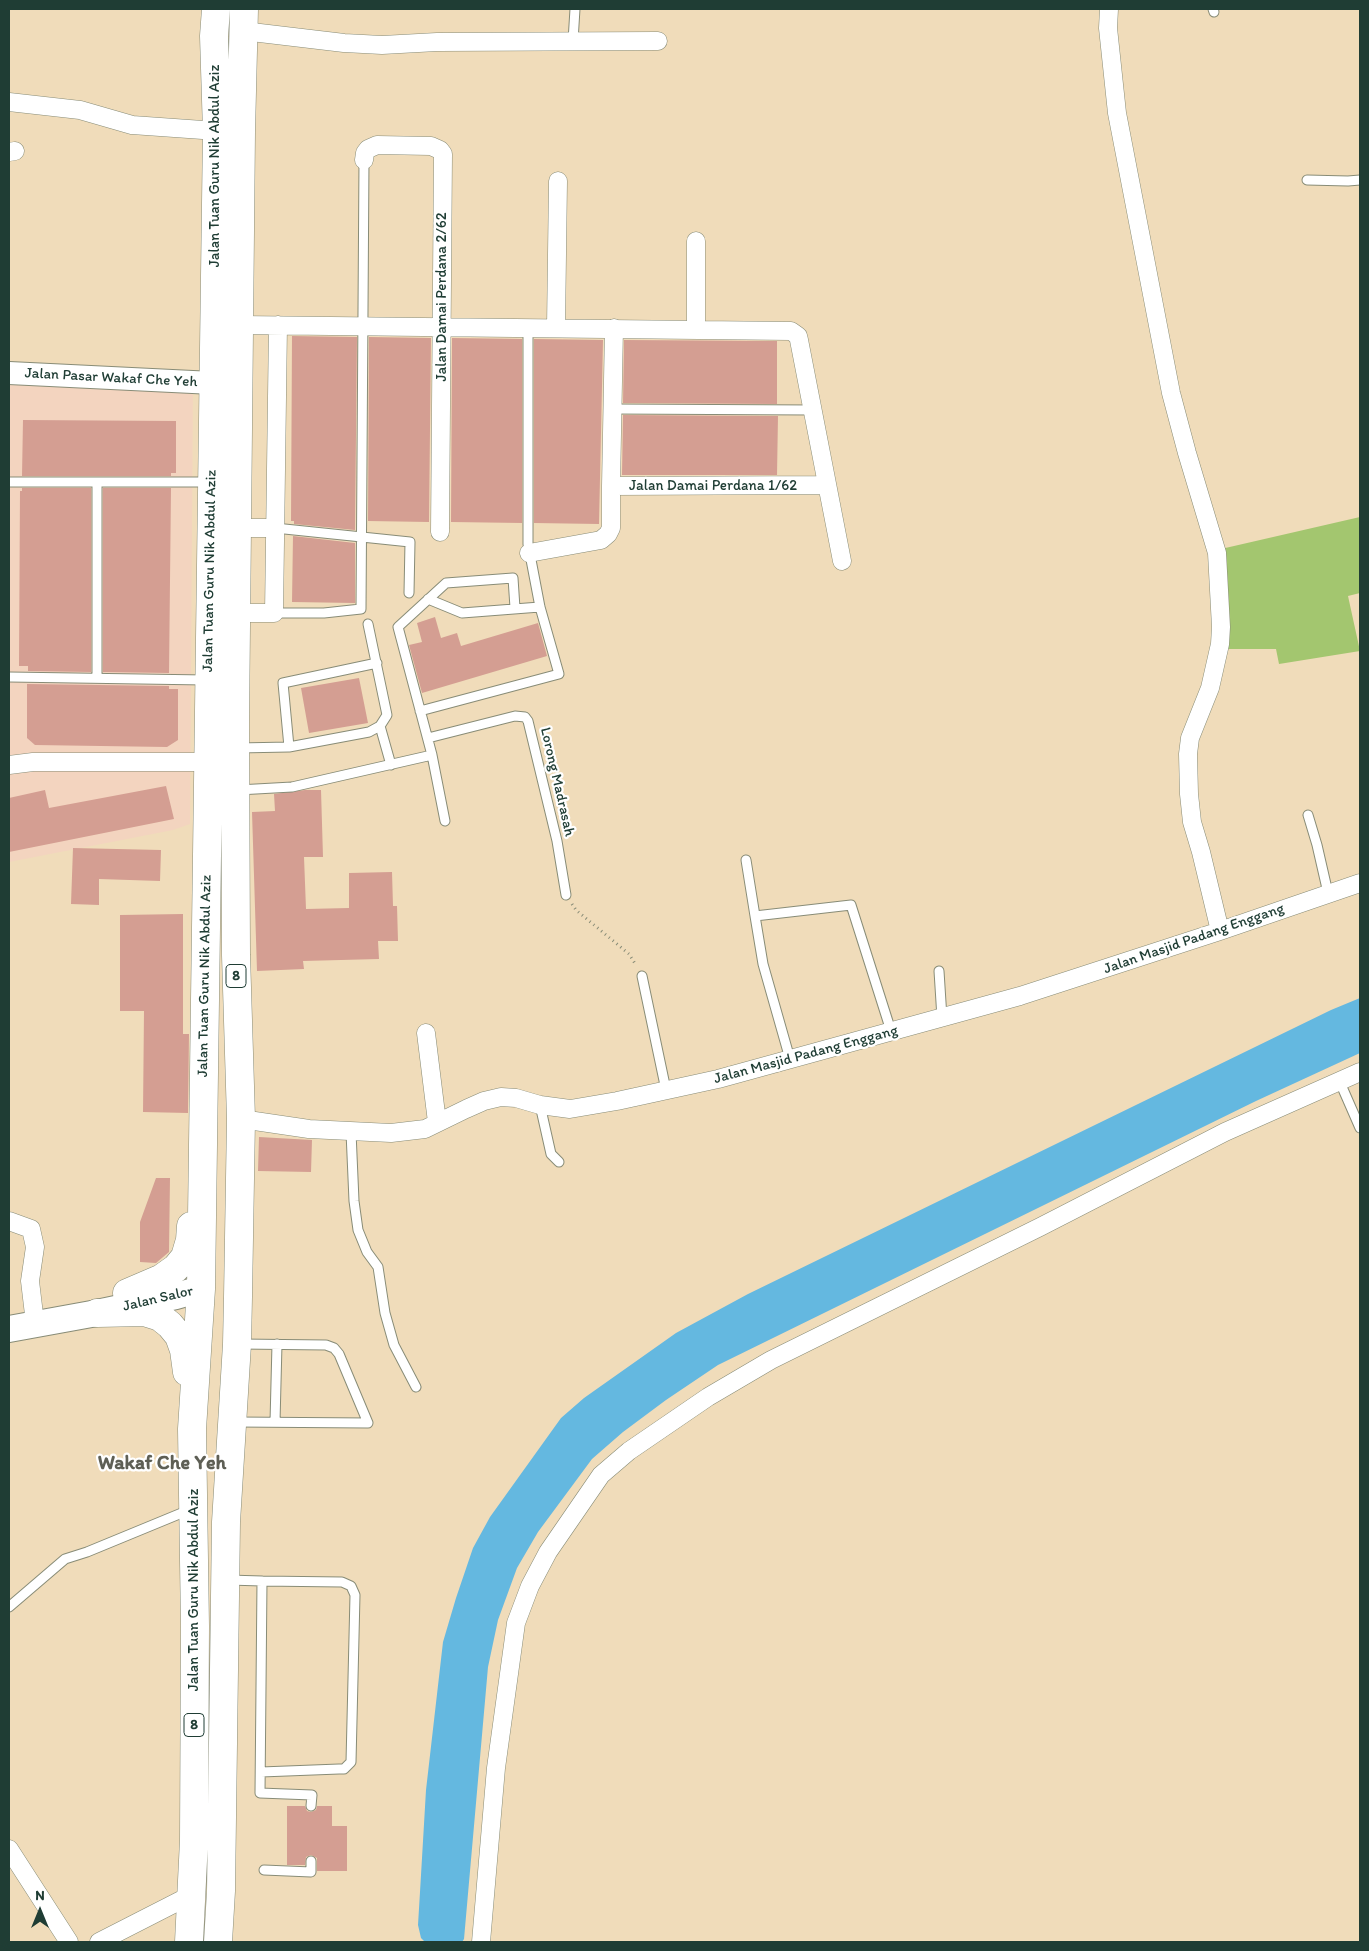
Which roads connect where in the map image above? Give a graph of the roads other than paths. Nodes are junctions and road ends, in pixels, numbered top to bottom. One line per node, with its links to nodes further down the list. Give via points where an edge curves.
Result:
1 (216, 9): 8 (main road, Jalan Tuan Guru Nik Abdul Aziz / 8)
2 (575, 9): 6 (lane)
3 (1108, 9): 65 (street, via 1117,113 1171,393 1217,553 1220,644 1210,688 1190,738 1188,754 1192,822)
4 (243, 20): 6 (street, via 344,43); 14 (main road, Jalan Tuan Guru Nik Abdul Aziz / 8)
5 (658, 41): 6 (street)
6 (573, 42)
7 (9, 102): 8 (street, via 80,110 132,124)
8 (217, 131): 23 (main road, Jalan Tuan Guru Nik Abdul Aziz / 8)
9 (364, 160): 16 (lane); 17 (street, Jalan Damai Perdana 2/62, via 368,149 377,145 430,146 443,154)
10 (1308, 180): 11 (lane)
11 (1360, 180)
12 (558, 181): 19 (street)
13 (696, 241): 21 (street)
14 (239, 325): 15 (street); 31 (main road, Jalan Tuan Guru Nik Abdul Aziz / 8)
15 (278, 325): 16 (street); 32 (street)
16 (363, 326): 17 (street); 34 (lane)
17 (442, 327): 18 (street); 33 (street, Jalan Damai Perdana 2/62)
18 (528, 327): 19 (street); 35 (lane)
19 (556, 328): 20 (street)
20 (614, 328): 21 (street); 24 (street)
21 (696, 329): 25 (street, via 786,330 795,333)
22 (9, 372): 23 (street, Jalan Pasar Wakaf Che Yeh)
23 (213, 383): 28 (main road, Jalan Tuan Guru Nik Abdul Aziz / 8)
24 (612, 409): 25 (lane); 30 (street)
25 (813, 410): 29 (street)
26 (9, 482): 27 (lane)
27 (97, 482): 28 (lane); 46 (lane)
28 (212, 482): 47 (main road, Jalan Tuan Guru Nik Abdul Aziz / 8)
29 (827, 485): 30 (street, Jalan Damai Perdana 1/62); 36 (street)
30 (611, 486): 35 (street, Jalan Damai Perdana 1/62, via 611,528 601,540)
31 (237, 528): 32 (street); 41 (main road, Jalan Tuan Guru Nik Abdul Aziz / 8)
32 (276, 528): 34 (lane); 42 (street)
33 (440, 532)
34 (362, 537): 37 (lane, via 410,542); 42 (lane, via 362,609)
35 (529, 553): 39 (lane)
36 (842, 561)
37 (409, 593)
38 (428, 599): 40 (lane, via 462,614); 40 (lane, via 446,583 512,578); 48 (lane, via 398,627)
39 (540, 606): 40 (lane); 48 (lane, via 559,674)
40 (515, 608)
41 (236, 614): 42 (street); 52 (main road, Jalan Tuan Guru Nik Abdul Aziz / 8)
42 (274, 614)
43 (368, 624): 44 (lane)
44 (377, 664): 49 (lane, via 387,715); 51 (lane, via 283,683)
45 (9, 677): 46 (lane)
46 (97, 678): 47 (lane)
47 (209, 680): 54 (main road, Jalan Tuan Guru Nik Abdul Aziz / 8)
48 (420, 711): 50 (lane)
49 (380, 726): 51 (lane, via 369,732); 56 (lane)
50 (428, 738): 53 (lane); 63 (lane, Lorong Madrasah, via 514,716 528,721)
51 (289, 747): 52 (lane)
52 (236, 748): 57 (main road, Jalan Tuan Guru Nik Abdul Aziz / 8)
53 (432, 756): 56 (lane); 59 (lane)
54 (208, 762): 55 (street, via 33,762); 79 (main road, Jalan Tuan Guru Nik Abdul Aziz / 8)
55 (9, 765)
56 (391, 765): 57 (lane, via 292,787)
57 (236, 790): 66 (main road, Jalan Tuan Guru Nik Abdul Aziz / 8)
58 (1308, 815): 62 (lane)
59 (445, 821)
60 (746, 860): 64 (lane)
61 (1360, 883): 62 (street, Jalan Masjid Padang Enggang)
62 (1328, 893): 65 (street, Jalan Masjid Padang Enggang)
63 (566, 895)
64 (755, 916): 70 (lane, via 851,905); 72 (lane, via 763,964)
65 (1220, 931): 69 (street, Jalan Masjid Padang Enggang)
66 (236, 955): 77 (main road, Jalan Tuan Guru Nik Abdul Aziz / 8); 84 (main road, via 222,1141 221,1250 212,1278)
67 (939, 971): 69 (lane)
68 (642, 976): 75 (lane)
69 (942, 1019): 70 (street, Jalan Masjid Padang Enggang)
70 (891, 1031): 72 (street, Jalan Masjid Padang Enggang)
71 (426, 1033): 78 (street)
72 (790, 1059): 75 (street, Jalan Masjid Padang Enggang)
73 (1360, 1072): 74 (street)
74 (1339, 1080): 80 (lane); 110 (street, via 1225,1132 771,1360 708,1397 637,1445 601,1475 548,1552 516,1623 496,1768)
75 (666, 1090): 76 (street, Jalan Masjid Padang Enggang, via 590,1107 570,1109)
76 (540, 1105): 78 (street, Jalan Masjid Padang Enggang, via 516,1098 501,1098); 82 (lane, via 551,1154)
77 (241, 1119): 81 (street, Jalan Masjid Padang Enggang); 89 (main road, Jalan Tuan Guru Nik Abdul Aziz / 8)
78 (437, 1122): 81 (street, Jalan Masjid Padang Enggang, via 425,1129 412,1131)
79 (203, 1126): 84 (main road, Jalan Tuan Guru Nik Abdul Aziz / 8); 85 (main road, via 190,1240 185,1257 162,1278)
80 (1360, 1128)
81 (351, 1132): 91 (lane, via 358,1230 367,1252 378,1267 394,1345)
82 (559, 1162)
83 (9, 1221): 87 (street, via 31,1229 35,1247 30,1280)
84 (201, 1289): 85 (main road, Jalan Salor, via 176,1284); 86 (main road, Jalan Salor); 94 (main road, Jalan Tuan Guru Nik Abdul Aziz / 8); 96 (main road, via 218,1306 220,1318)
85 (127, 1294): 87 (main road, Jalan Salor, via 94,1302)
86 (97, 1313): 87 (main road, Jalan Salor); 94 (main road, via 144,1312 160,1317 170,1325 184,1350)
87 (41, 1322): 88 (main road, Jalan Salor)
88 (9, 1329)
89 (237, 1344): 90 (lane); 92 (main road, Jalan Tuan Guru Nik Abdul Aziz / 8)
90 (277, 1344): 93 (lane); 93 (lane, via 334,1348 368,1422)
91 (416, 1387)
92 (232, 1422): 93 (lane); 96 (main road, Jalan Tuan Guru Nik Abdul Aziz / 8)
93 (275, 1422)
94 (192, 1429): 95 (main road, Jalan Tuan Guru Nik Abdul Aziz / 8)
95 (194, 1508): 99 (lane, via 65,1559); 105 (main road, Jalan Tuan Guru Nik Abdul Aziz / 8)
96 (226, 1522): 97 (main road, Jalan Tuan Guru Nik Abdul Aziz / 8)
97 (225, 1580): 98 (lane); 109 (main road, Jalan Tuan Guru Nik Abdul Aziz / 8)
98 (262, 1581): 100 (lane); 100 (lane, via 342,1582 351,1586 355,1595 351,1762 339,1770)
99 (9, 1607)
100 (261, 1772): 101 (lane, via 260,1793 312,1795)
101 (311, 1806)
102 (9, 1849): 106 (street)
103 (311, 1861): 104 (lane, via 311,1872)
104 (264, 1870)
105 (191, 1895): 107 (street); 108 (main road, Jalan Tuan Guru Nik Abdul Aziz / 8)
106 (69, 1942)
107 (99, 1942)
108 (188, 1942)
109 (218, 1942)
110 (481, 1942)

